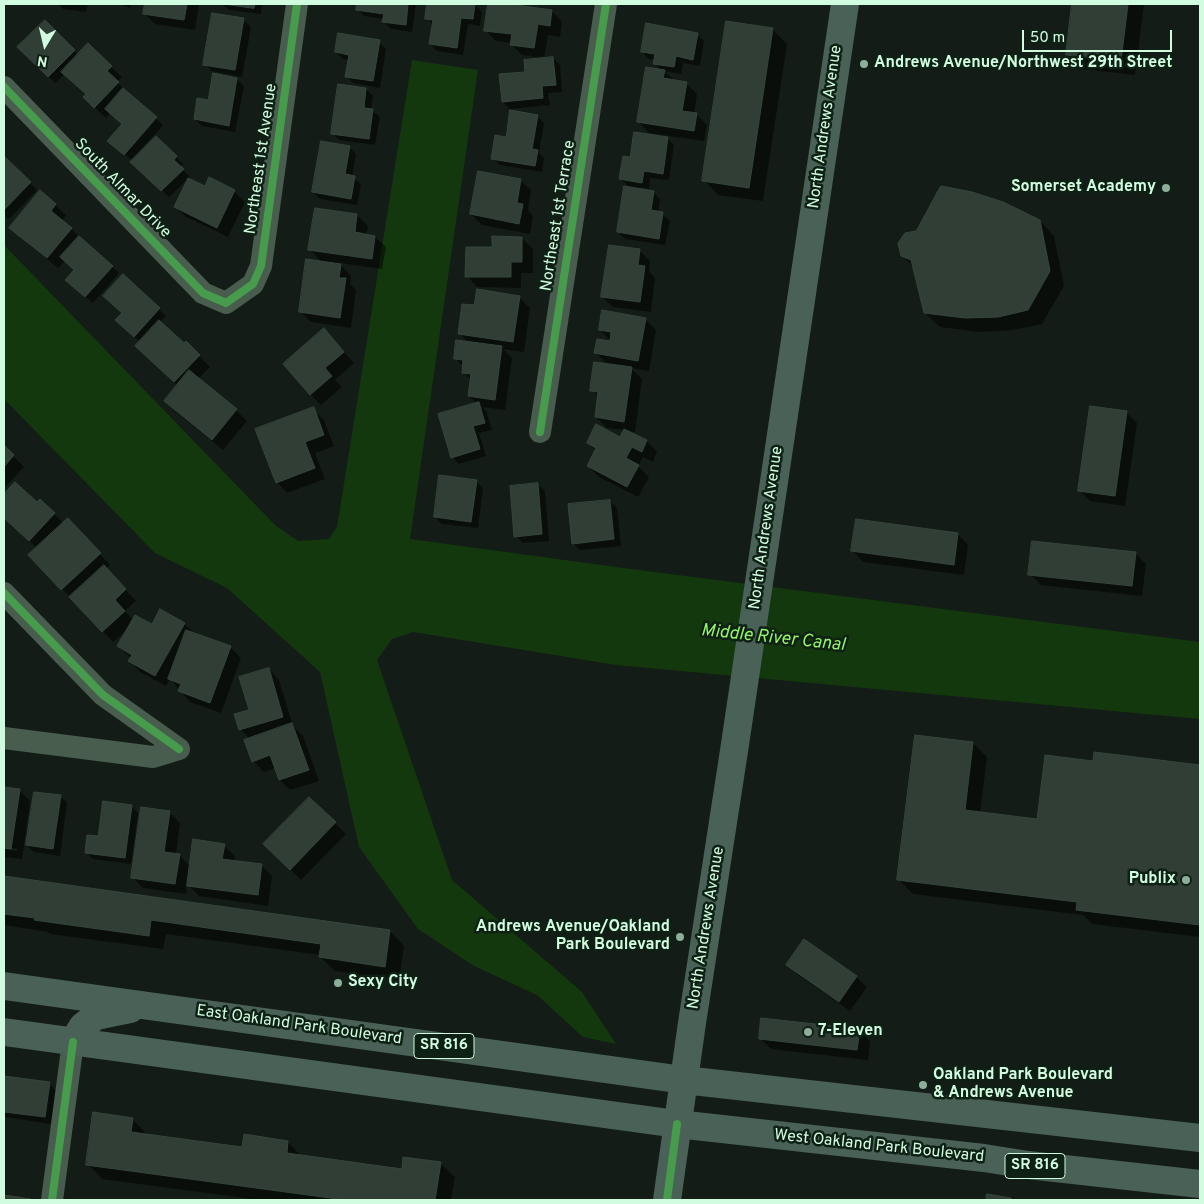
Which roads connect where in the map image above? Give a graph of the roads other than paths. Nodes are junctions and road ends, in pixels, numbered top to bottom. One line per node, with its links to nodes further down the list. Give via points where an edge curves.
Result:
1 (297, 4): 5 (street, Northeast 1st Avenue, via 261,266 253,284)
2 (606, 4): 6 (street, Northeast 1st Terrace)
3 (844, 4): 13 (main road, North Andrews Avenue)
4 (4, 87): 5 (street, South Almar Drive, via 203,293)
5 (226, 303)
6 (540, 432)
7 (4, 593): 8 (street, via 103,695 179,750 153,757)
8 (4, 738)
9 (4, 986): 10 (main road, East Oakland Park Boulevard / SR 816)
10 (151, 1005): 12 (main road, via 96,1016 83,1026); 13 (main road, East Oakland Park Boulevard / SR 816)
11 (4, 1032): 12 (main road, SR 816)
12 (73, 1042): 14 (main road, SR 816); 17 (street)
13 (684, 1080): 14 (main road, North Andrews Avenue); 15 (main road, SR 816)
14 (677, 1124): 16 (main road, West Oakland Park Boulevard / SR 816); 18 (main road, North Andrews Avenue)
15 (1200, 1138)
16 (1200, 1184)
17 (52, 1200)
18 (667, 1200)

